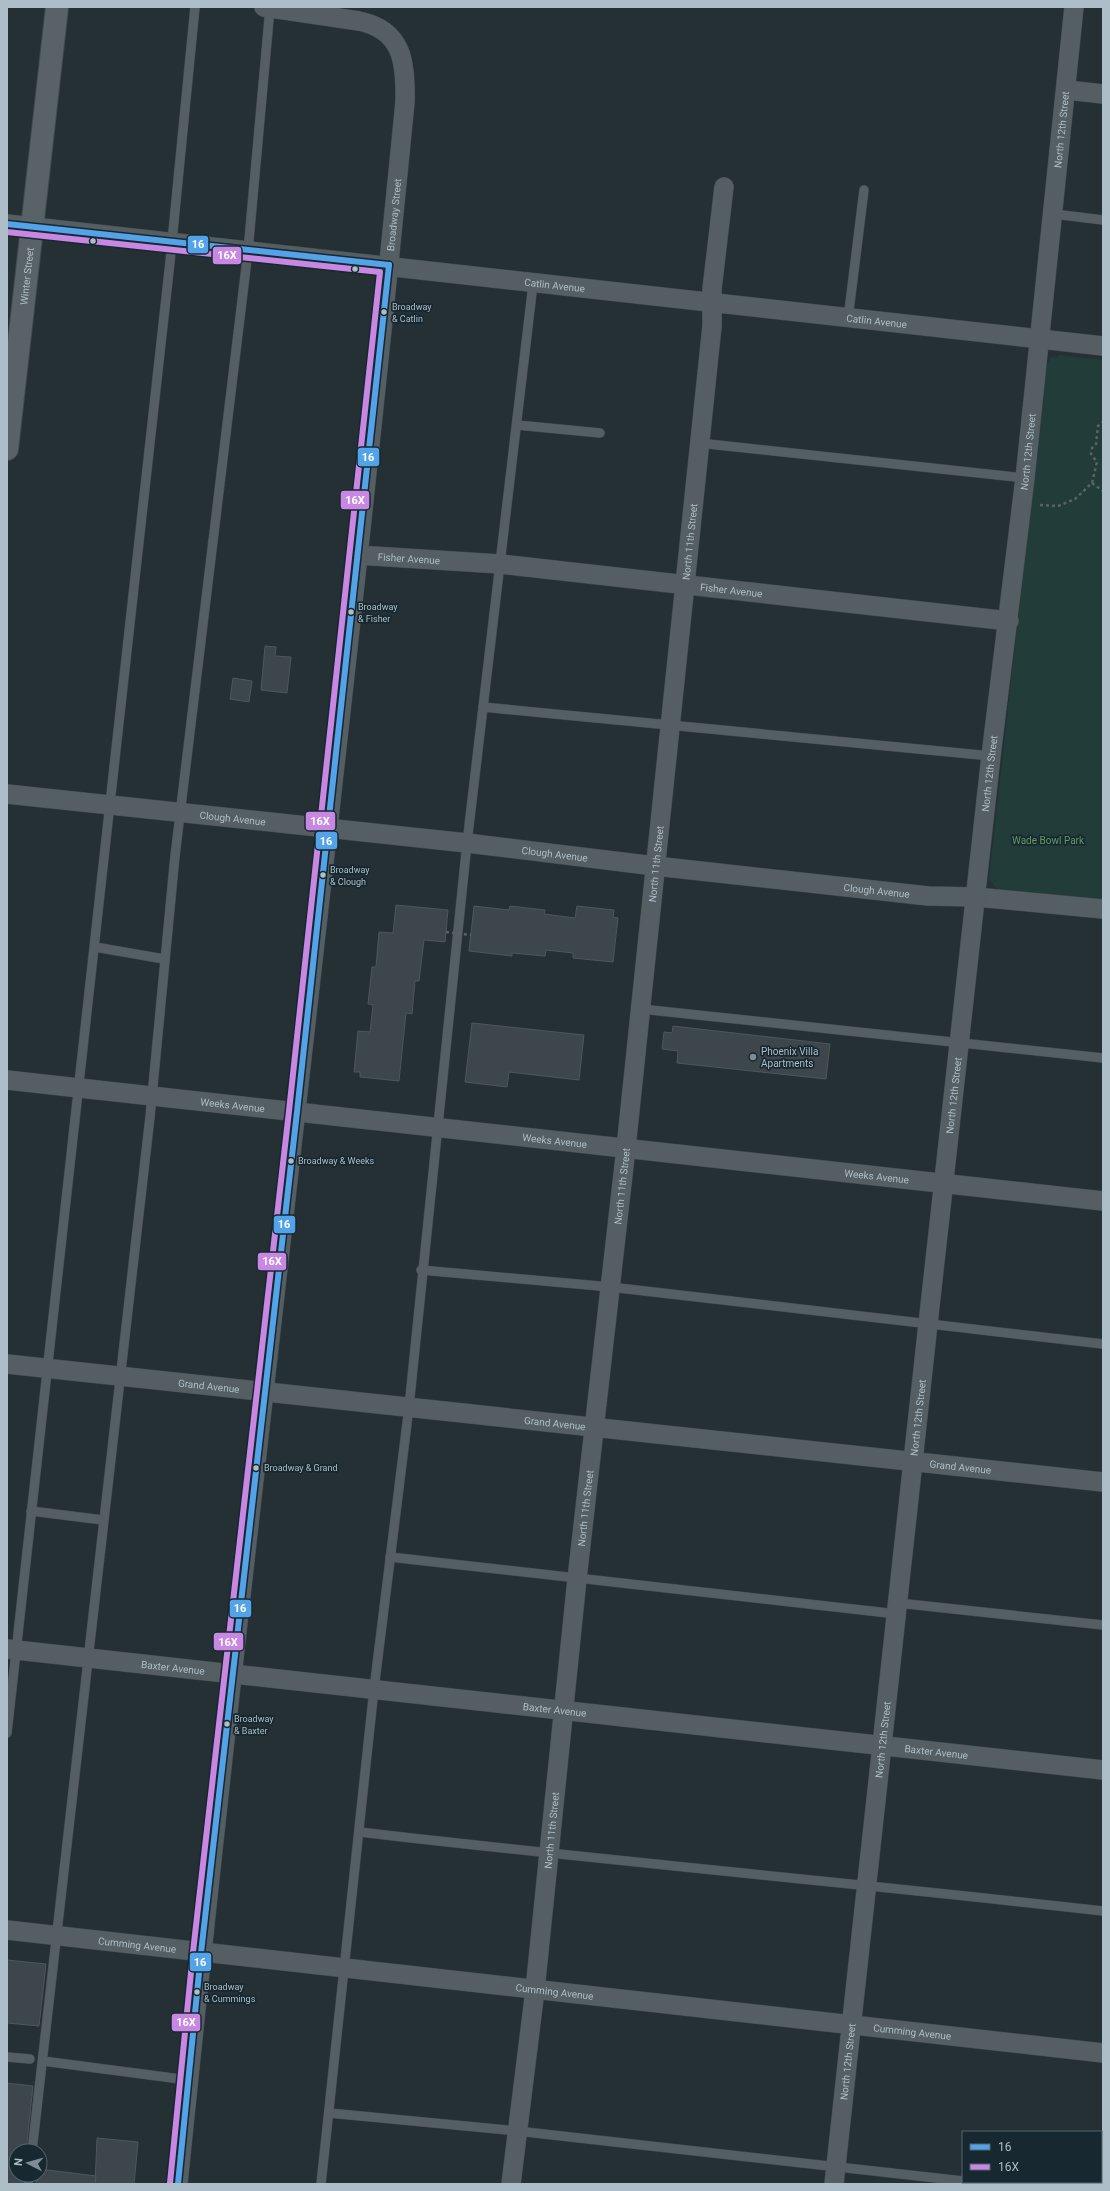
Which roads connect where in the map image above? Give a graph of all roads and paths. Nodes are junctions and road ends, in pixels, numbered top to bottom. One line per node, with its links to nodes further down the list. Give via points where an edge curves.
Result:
1 (57, 7): 12 (street, Winter Street)
2 (195, 7): 13 (lane)
3 (267, 7): 14 (lane); 15 (street, Broadway Street, via 368,23 391,37 401,54 405,83)
4 (1074, 7): 5 (street, North 12th Street)
5 (1067, 90): 6 (street); 9 (street, North 12th Street)
6 (1103, 94)
7 (724, 188): 17 (street, North 11th Street)
8 (864, 190): 18 (lane)
9 (1054, 214): 10 (lane); 19 (street, North 12th Street)
10 (1103, 220)
11 (7, 224): 12 (street, Catlin Avenue)
12 (33, 227): 13 (street, Catlin Avenue); 25 (street, Winter Street)
13 (172, 242): 14 (street, Catlin Avenue); 38 (lane)
14 (248, 251): 15 (street, Catlin Avenue); 39 (lane)
15 (389, 265): 16 (street, Catlin Avenue); 30 (street, Broadway Street)
16 (533, 284): 17 (street, Catlin Avenue); 22 (lane)
17 (712, 304): 18 (street, Catlin Avenue); 24 (street, North 11th Street, via 712,326)
18 (848, 319): 19 (street, Catlin Avenue)
19 (1038, 339): 20 (street, Catlin Avenue); 26 (street, North 12th Street)
20 (1103, 346)
21 (1103, 422): 27 (path, via 1098,426 1096,444 1092,448 1091,454 1097,462)
22 (517, 425): 23 (lane); 31 (lane)
23 (600, 434)
24 (699, 443): 26 (lane); 32 (street, North 11th Street)
25 (7, 449)
26 (1025, 478): 33 (street, North 12th Street)
27 (1092, 483): 28 (path); 29 (path, via 1068,503 1058,506)
28 (1103, 491)
29 (1040, 505)
30 (357, 555): 31 (street, Fisher Avenue); 40 (street, Broadway Street)
31 (500, 564): 32 (street, Fisher Avenue); 34 (lane)
32 (684, 585): 33 (street, Fisher Avenue); 35 (street, North 11th Street)
33 (1009, 621): 36 (street, North 12th Street)
34 (483, 707): 35 (lane); 41 (lane)
35 (669, 727): 36 (lane); 42 (street, North 11th Street)
36 (991, 756): 43 (street, North 12th Street)
37 (7, 794): 38 (street, Clough Avenue)
38 (108, 806): 39 (street, Clough Avenue); 47 (lane)
39 (181, 814): 40 (street, Clough Avenue); 48 (lane)
40 (328, 828): 41 (street, Clough Avenue); 55 (street, Broadway Street)
41 (467, 843): 42 (street, Clough Avenue); 56 (lane)
42 (655, 866): 43 (street, Clough Avenue, via 928,896); 49 (street, North 11th Street)
43 (976, 897): 44 (street, Clough Avenue); 50 (street, North 12th Street)
44 (1103, 909)
45 (446, 932): 46 (path, bridge)
46 (471, 935)
47 (95, 947): 48 (lane); 53 (lane)
48 (164, 959): 54 (lane)
49 (641, 1009): 50 (lane); 57 (street, North 11th Street)
50 (960, 1043): 51 (lane); 58 (street, North 12th Street)
51 (1103, 1058)
52 (7, 1080): 53 (street, Weeks Avenue)
53 (78, 1088): 54 (street, Weeks Avenue); 65 (lane)
54 (152, 1096): 55 (street, Weeks Avenue); 66 (lane)
55 (297, 1112): 56 (street, Weeks Avenue); 67 (street, Broadway Street)
56 (439, 1128): 57 (street, Weeks Avenue); 60 (lane)
57 (626, 1148): 58 (street, Weeks Avenue); 61 (street, North 11th Street)
58 (944, 1184): 59 (street, Weeks Avenue); 62 (street, North 12th Street)
59 (1103, 1201)
60 (422, 1270): 61 (lane); 68 (lane)
61 (610, 1287): 62 (lane); 69 (street, North 11th Street)
62 (928, 1324): 63 (lane); 70 (street, North 12th Street)
63 (1103, 1344)
64 (7, 1364): 65 (street, Grand Avenue)
65 (47, 1369): 66 (street, Grand Avenue); 72 (lane)
66 (120, 1377): 67 (street, Grand Avenue); 73 (lane)
67 (264, 1392): 68 (street, Grand Avenue); 80 (street, Broadway Street)
68 (409, 1407): 69 (street, Grand Avenue); 74 (lane)
69 (595, 1428): 70 (street, Grand Avenue); 75 (street, North 11th Street)
70 (914, 1463): 71 (street, Grand Avenue); 76 (street, North 12th Street)
71 (1103, 1482)
72 (31, 1511): 73 (lane); 78 (lane)
73 (103, 1520): 79 (lane)
74 (390, 1557): 75 (lane); 81 (lane)
75 (577, 1579): 76 (lane); 82 (street, North 11th Street)
76 (897, 1609): 77 (lane); 84 (street, North 12th Street)
77 (1103, 1625)
78 (12, 1649): 79 (street, Baxter Avenue); 83 (lane)
79 (87, 1658): 80 (street, Baxter Avenue); 91 (lane)
80 (234, 1674): 81 (street, Baxter Avenue); 92 (street, Broadway Street)
81 (374, 1689): 82 (street, Baxter Avenue); 86 (lane)
82 (563, 1710): 84 (street, Baxter Avenue); 87 (street, North 11th Street)
83 (7, 1733)
84 (882, 1746): 85 (street, Baxter Avenue); 88 (street, North 12th Street)
85 (1103, 1770)
86 (359, 1832): 87 (lane); 93 (lane)
87 (550, 1855): 88 (lane); 94 (street, North 11th Street)
88 (868, 1885): 89 (lane); 95 (street, North 12th Street)
89 (1103, 1911)
90 (7, 1930): 91 (street, Cumming Avenue)
91 (58, 1935): 92 (street, Cumming Avenue); 99 (lane)
92 (202, 1953): 93 (street, Cumming Avenue); 100 (street, Broadway Street)
93 (344, 1968): 94 (street, Cumming Avenue); 101 (lane)
94 (535, 1990): 95 (street, Cumming Avenue); 102 (street, North 11th Street)
95 (852, 2025): 96 (street, Cumming Avenue); 104 (street, North 12th Street)
96 (1103, 2053)
97 (7, 2057): 98 (lane)
98 (30, 2059)
99 (43, 2061): 100 (lane); 103 (lane)
100 (188, 2080): 106 (street, Broadway Street)
101 (329, 2113): 102 (lane); 107 (lane)
102 (517, 2131): 104 (lane); 108 (street, North 11th Street)
103 (33, 2143)
104 (836, 2176): 105 (lane)
105 (962, 2181)
106 (178, 2184)
107 (321, 2184)
108 (511, 2184)

